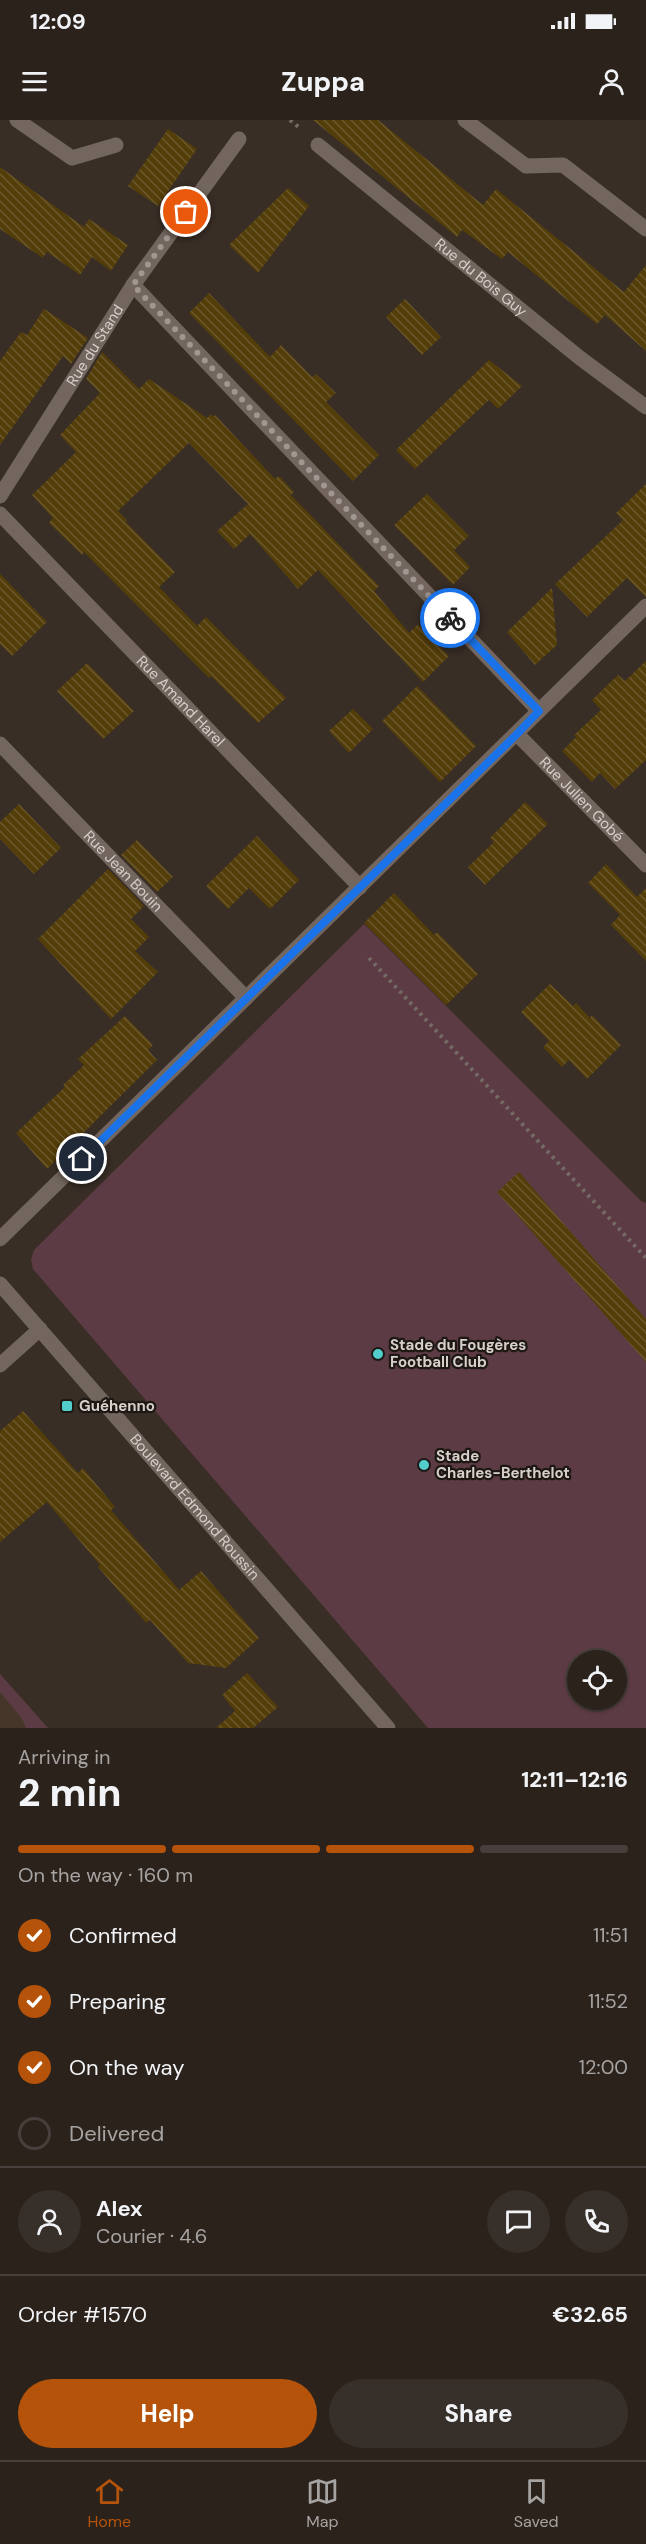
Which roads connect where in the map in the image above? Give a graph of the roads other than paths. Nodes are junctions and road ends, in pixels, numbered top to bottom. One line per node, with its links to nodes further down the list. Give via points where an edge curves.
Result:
1 (17, 120): 4 (street, via 72,158)
2 (465, 120): 6 (street, via 526,166 563,165)
3 (238, 139): 7 (street, Rue du Stand)
4 (116, 145)
5 (318, 145): 8 (street, Rue du Bois Guy)
6 (646, 229)
7 (133, 285): 9 (street, Rue du Stand); 12 (street)
8 (646, 407)
9 (0, 496)
10 (0, 514): 16 (street, Rue Amand Harel)
11 (646, 606): 12 (street)
12 (539, 711): 13 (street)
13 (517, 734): 15 (street, Rue Julien Gobé); 16 (street)
14 (0, 744): 17 (street, Rue Jean Bouin)
15 (646, 865)
16 (360, 887): 17 (street)
17 (246, 998): 18 (street)
18 (0, 1239)
19 (0, 1284): 20 (street, Boulevard Edmond Roussin)
20 (40, 1329): 21 (street); 22 (street, Boulevard Edmond Roussin)
21 (0, 1365)
22 (388, 1728)

